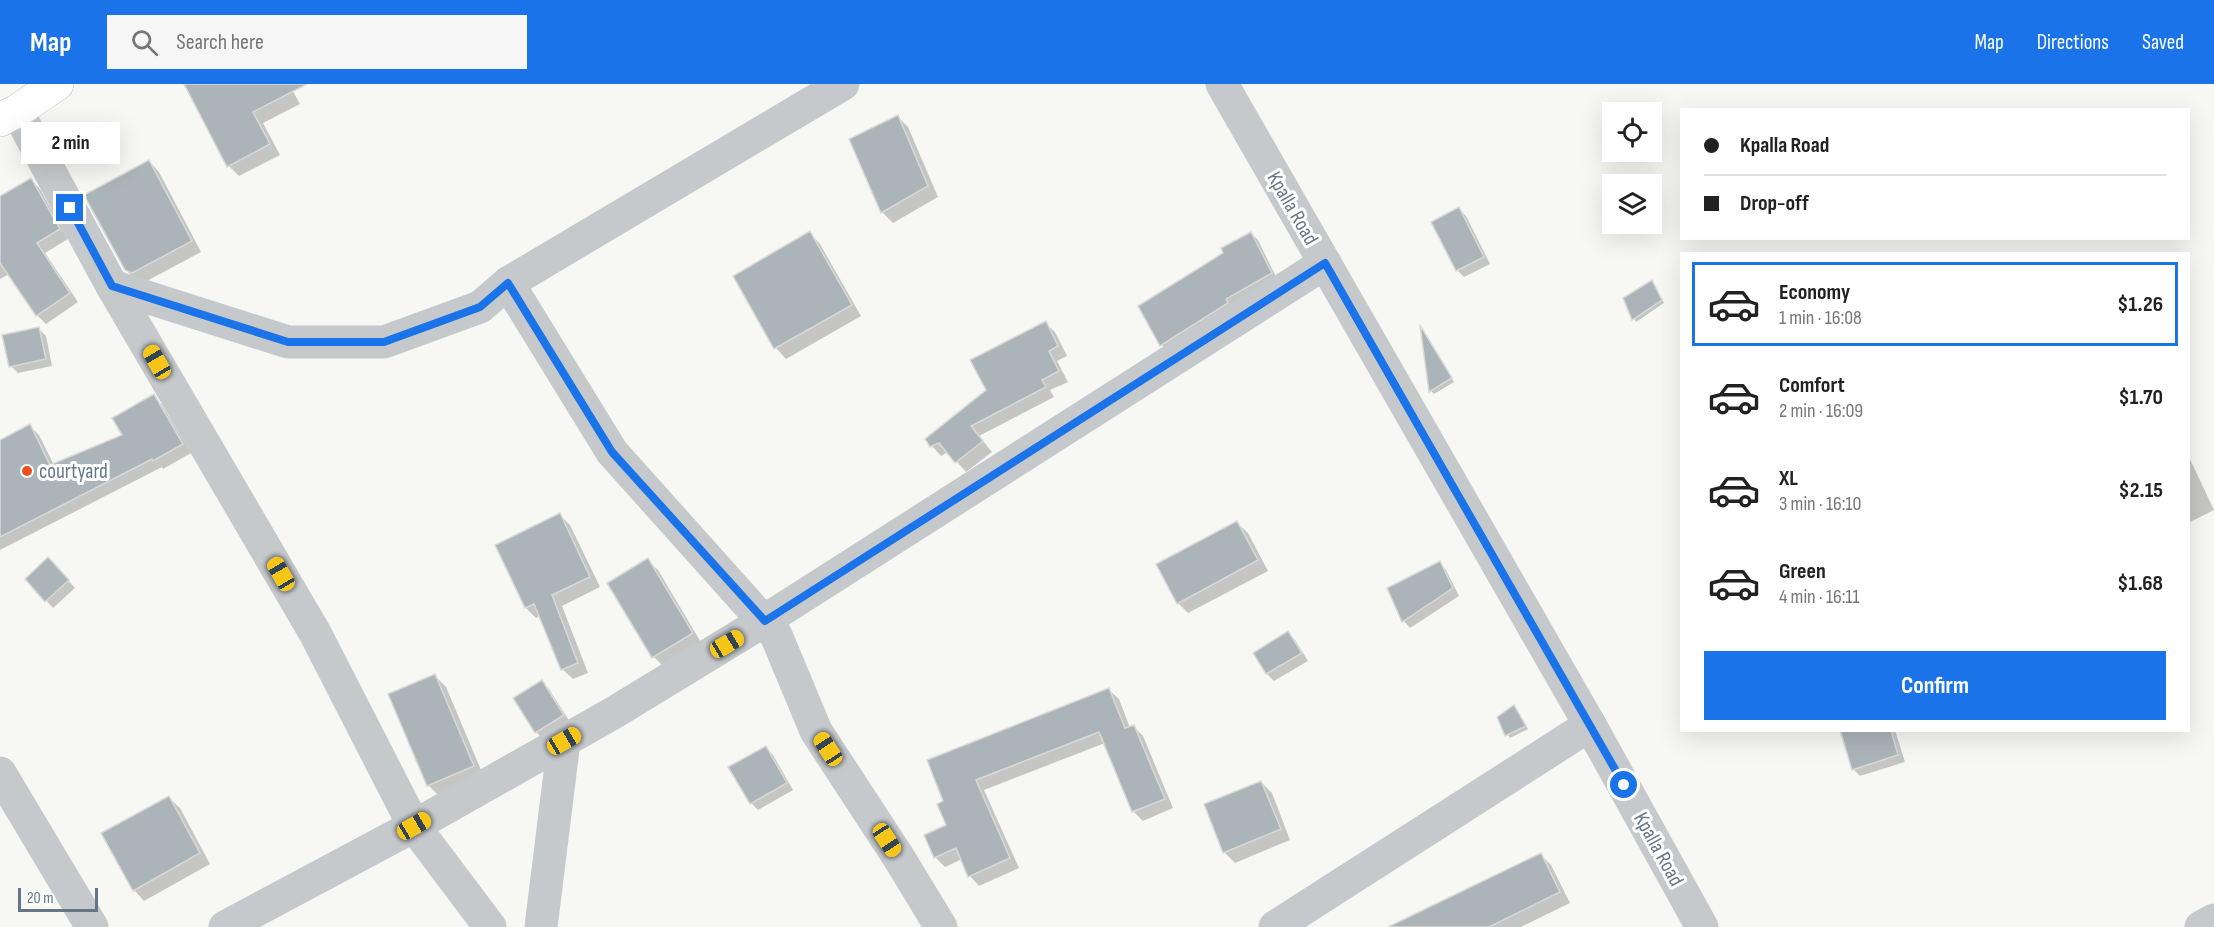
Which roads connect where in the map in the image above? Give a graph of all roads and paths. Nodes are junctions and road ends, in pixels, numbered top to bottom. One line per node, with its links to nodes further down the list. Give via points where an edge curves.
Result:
1 (57, 84): 4 (highway)
2 (843, 84): 6 (street)
3 (1222, 84): 5 (street, Kpalla Road)
4 (9, 116): 7 (street)
5 (1325, 263): 8 (street); 9 (street, Kpalla Road)
6 (508, 283): 7 (street, via 480,307 384,342 288,342); 8 (street, via 612,452)
7 (112, 286): 12 (street, via 315,633)
8 (765, 621): 10 (street); 18 (street, via 776,635 816,731)
9 (1590, 725): 19 (street); 20 (street, Kpalla Road)
10 (564, 741): 12 (street); 17 (street)
11 (0, 773): 14 (street)
12 (414, 826): 15 (street); 16 (street)
13 (2214, 920): 21 (street)
14 (93, 927)
15 (225, 927)
16 (490, 927)
17 (541, 927)
18 (941, 927)
19 (1275, 927)
20 (1702, 927)
21 (2200, 927)

